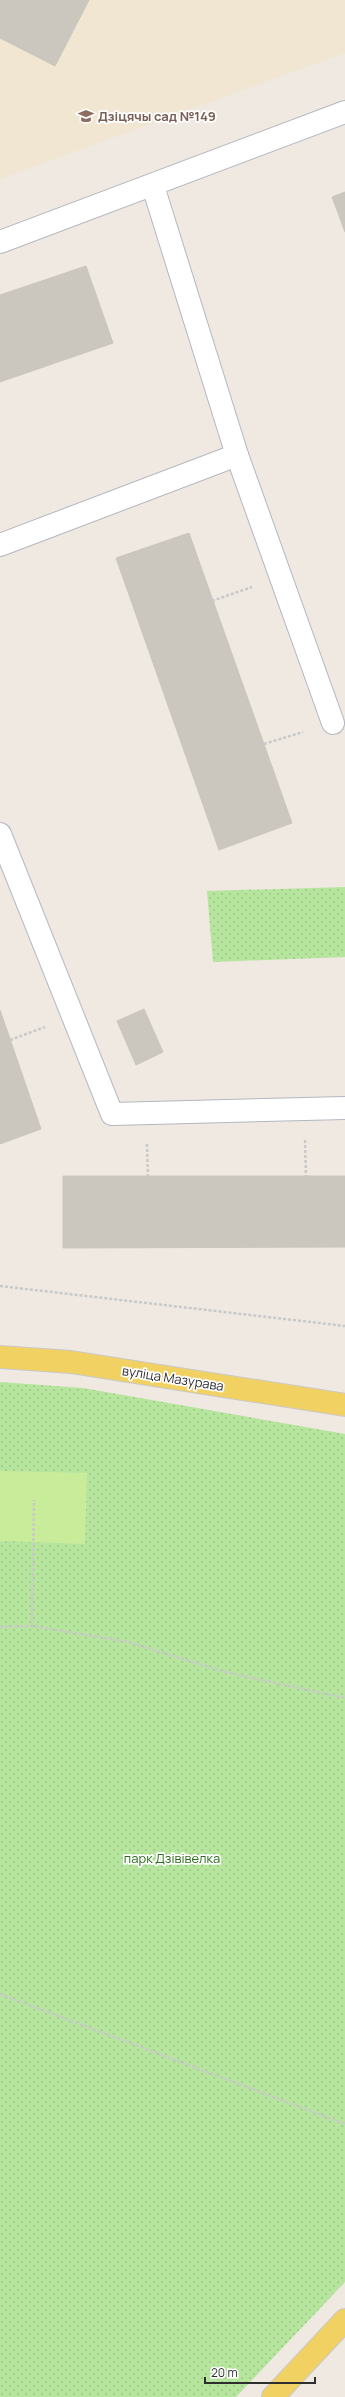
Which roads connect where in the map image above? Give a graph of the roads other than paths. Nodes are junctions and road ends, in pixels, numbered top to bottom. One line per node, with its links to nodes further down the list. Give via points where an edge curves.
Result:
1 (345, 112): 2 (lane)
2 (153, 186): 3 (lane); 4 (lane)
3 (0, 242)
4 (237, 454): 5 (lane); 6 (lane)
5 (0, 546)
6 (333, 723)
7 (0, 834): 8 (lane, via 112,1114)
8 (345, 1108)
9 (0, 1357): 10 (main road, вуліца Мазурава, via 71,1362)
10 (345, 1405)
11 (345, 2320): 12 (main road)
12 (273, 2397)

